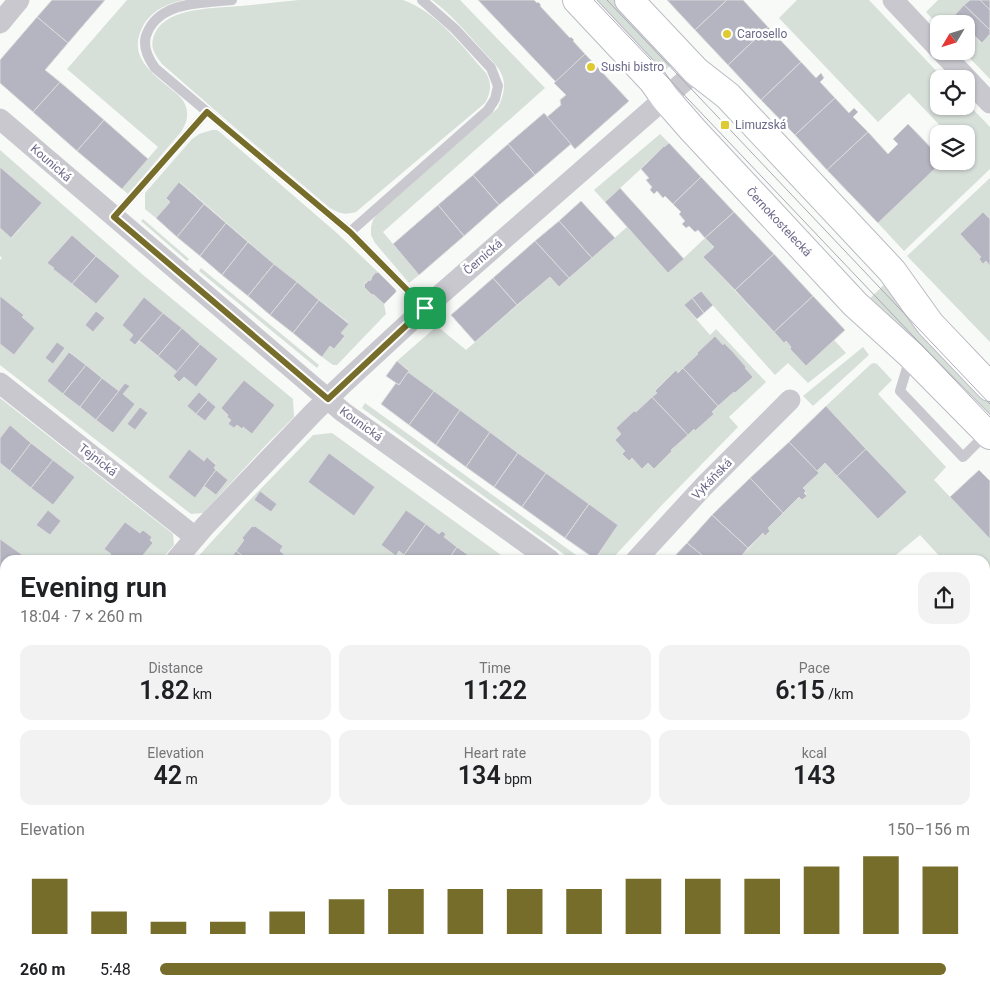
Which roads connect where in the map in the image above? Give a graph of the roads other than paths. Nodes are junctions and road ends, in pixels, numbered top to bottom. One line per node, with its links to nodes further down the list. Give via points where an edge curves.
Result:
1 (19, 0): 7 (street)
2 (232, 0): 13 (lane, via 187,5 168,11 157,18 145,37 145,50 155,68)
3 (422, 0): 16 (lane, via 455,29 491,68 498,86 495,99 488,110)
4 (577, 0): 11 (main road, Černokostelecká)
5 (629, 0): 10 (main road)
6 (893, 0): 8 (street)
7 (0, 23)
8 (930, 39)
9 (949, 60): 12 (street)
10 (696, 71): 11 (street, Černická); 19 (main road, via 728,96 892,271 930,324)
11 (665, 98): 17 (street, Černická); 22 (main road, Černokostelecká, via 855,304 911,355)
12 (990, 103)
13 (207, 112): 15 (lane); 16 (lane)
14 (0, 119): 15 (street, Kounická)
15 (114, 217): 20 (street, Kounická)
16 (350, 232): 17 (lane)
17 (425, 308): 20 (street, Černická)
18 (0, 383): 23 (street, Tejnická)
19 (990, 387)
20 (328, 399): 23 (street, Černická); 25 (street, Kounická)
21 (790, 400): 26 (street, Vykáňská)
22 (988, 434)
23 (195, 537): 24 (street, Černická)
24 (180, 555)
25 (543, 555)
26 (641, 555)

